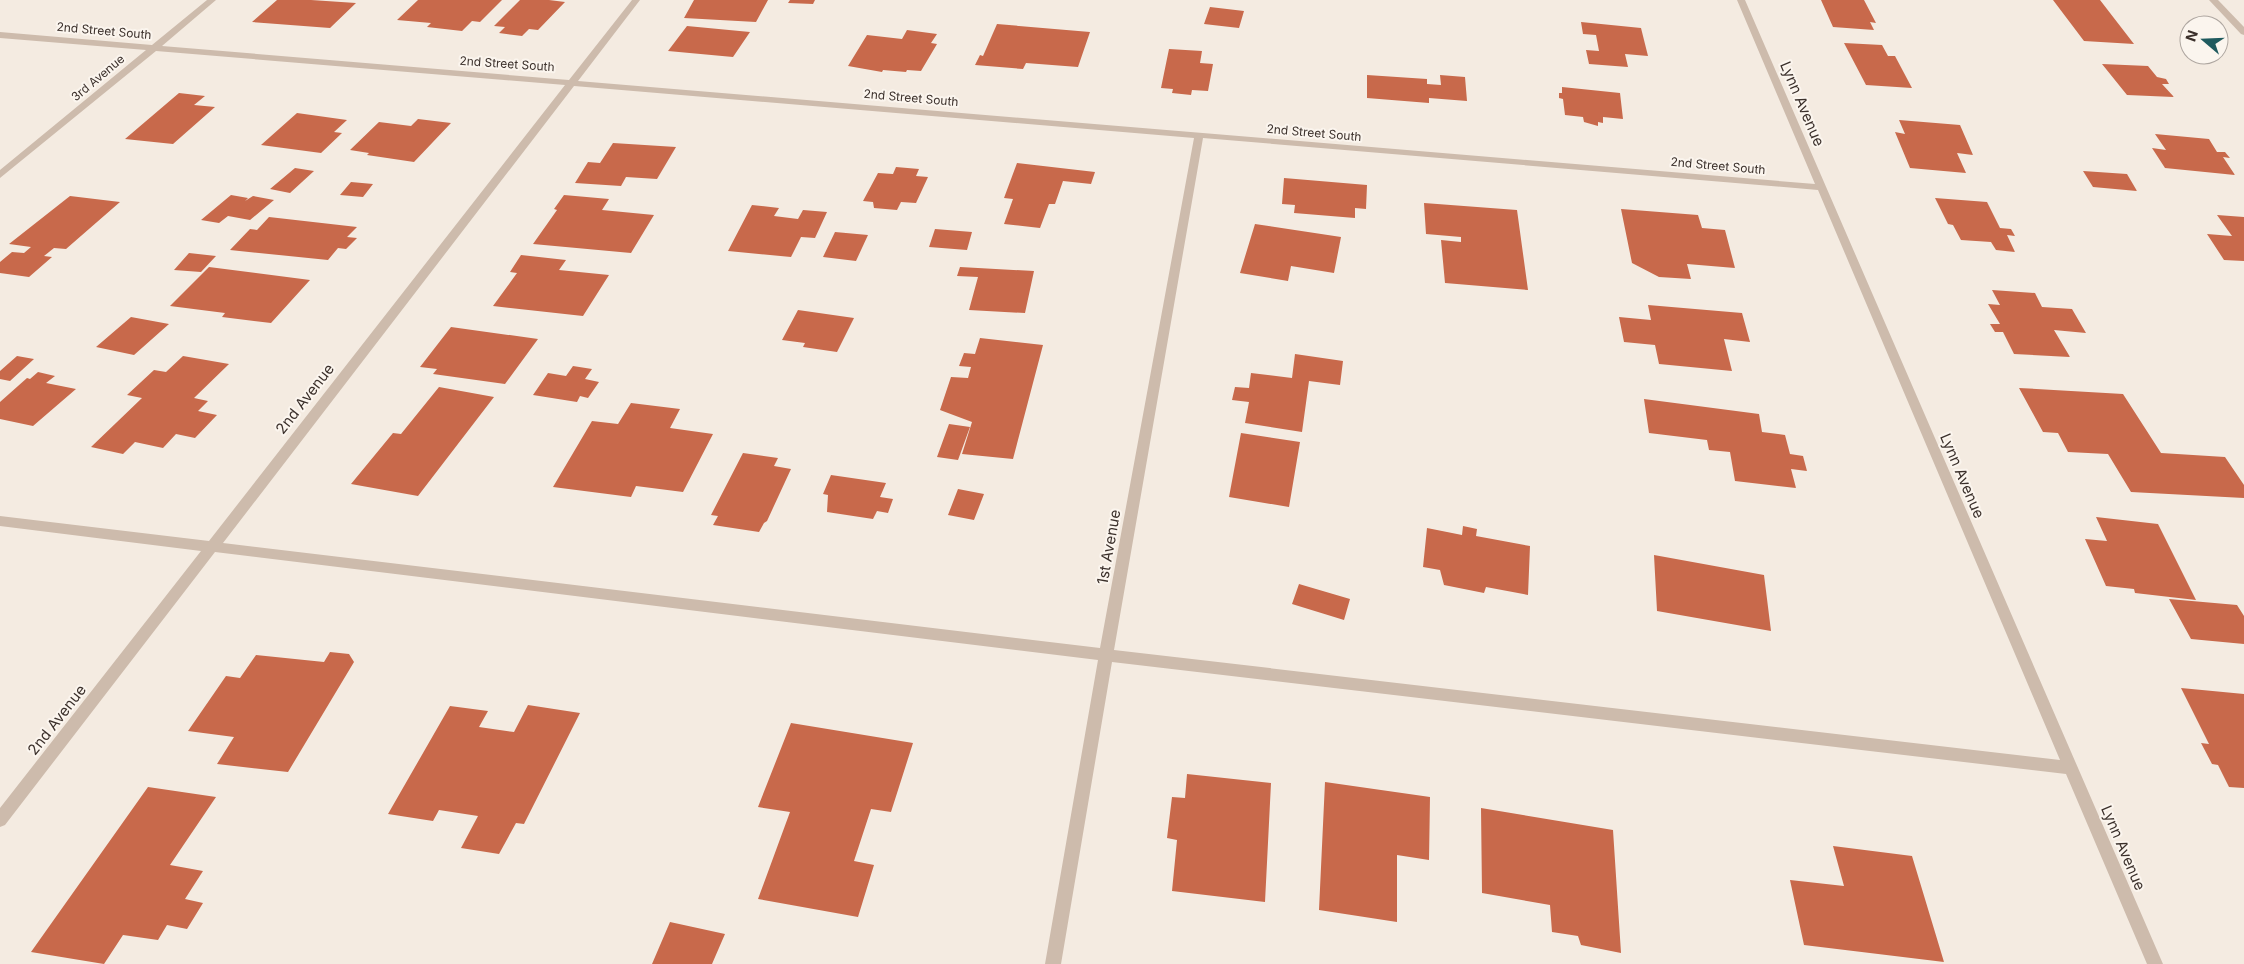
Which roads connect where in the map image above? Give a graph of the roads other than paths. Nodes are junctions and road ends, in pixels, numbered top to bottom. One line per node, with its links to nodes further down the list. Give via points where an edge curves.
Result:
1 (212, 0): 7 (street, 3rd Avenue)
2 (636, 0): 8 (street, 2nd Avenue)
3 (1741, 0): 11 (street, Lynn Avenue)
4 (2213, 0): 5 (street)
5 (2244, 32)
6 (0, 36): 7 (street, 2nd Street South)
7 (154, 48): 8 (street, 2nd Street South); 10 (street, 3rd Avenue)
8 (572, 82): 9 (street, 2nd Street South); 13 (street, 2nd Avenue)
9 (1199, 136): 11 (street, 2nd Street South); 14 (street, 1st Avenue)
10 (0, 175)
11 (1820, 186): 15 (street, Lynn Avenue)
12 (0, 521): 13 (street)
13 (211, 546): 14 (street); 16 (street, 2nd Avenue)
14 (1106, 655): 15 (street); 17 (street, 1st Avenue)
15 (2071, 768): 18 (street, Lynn Avenue)
16 (0, 820)
17 (1054, 964)
18 (2155, 964)

